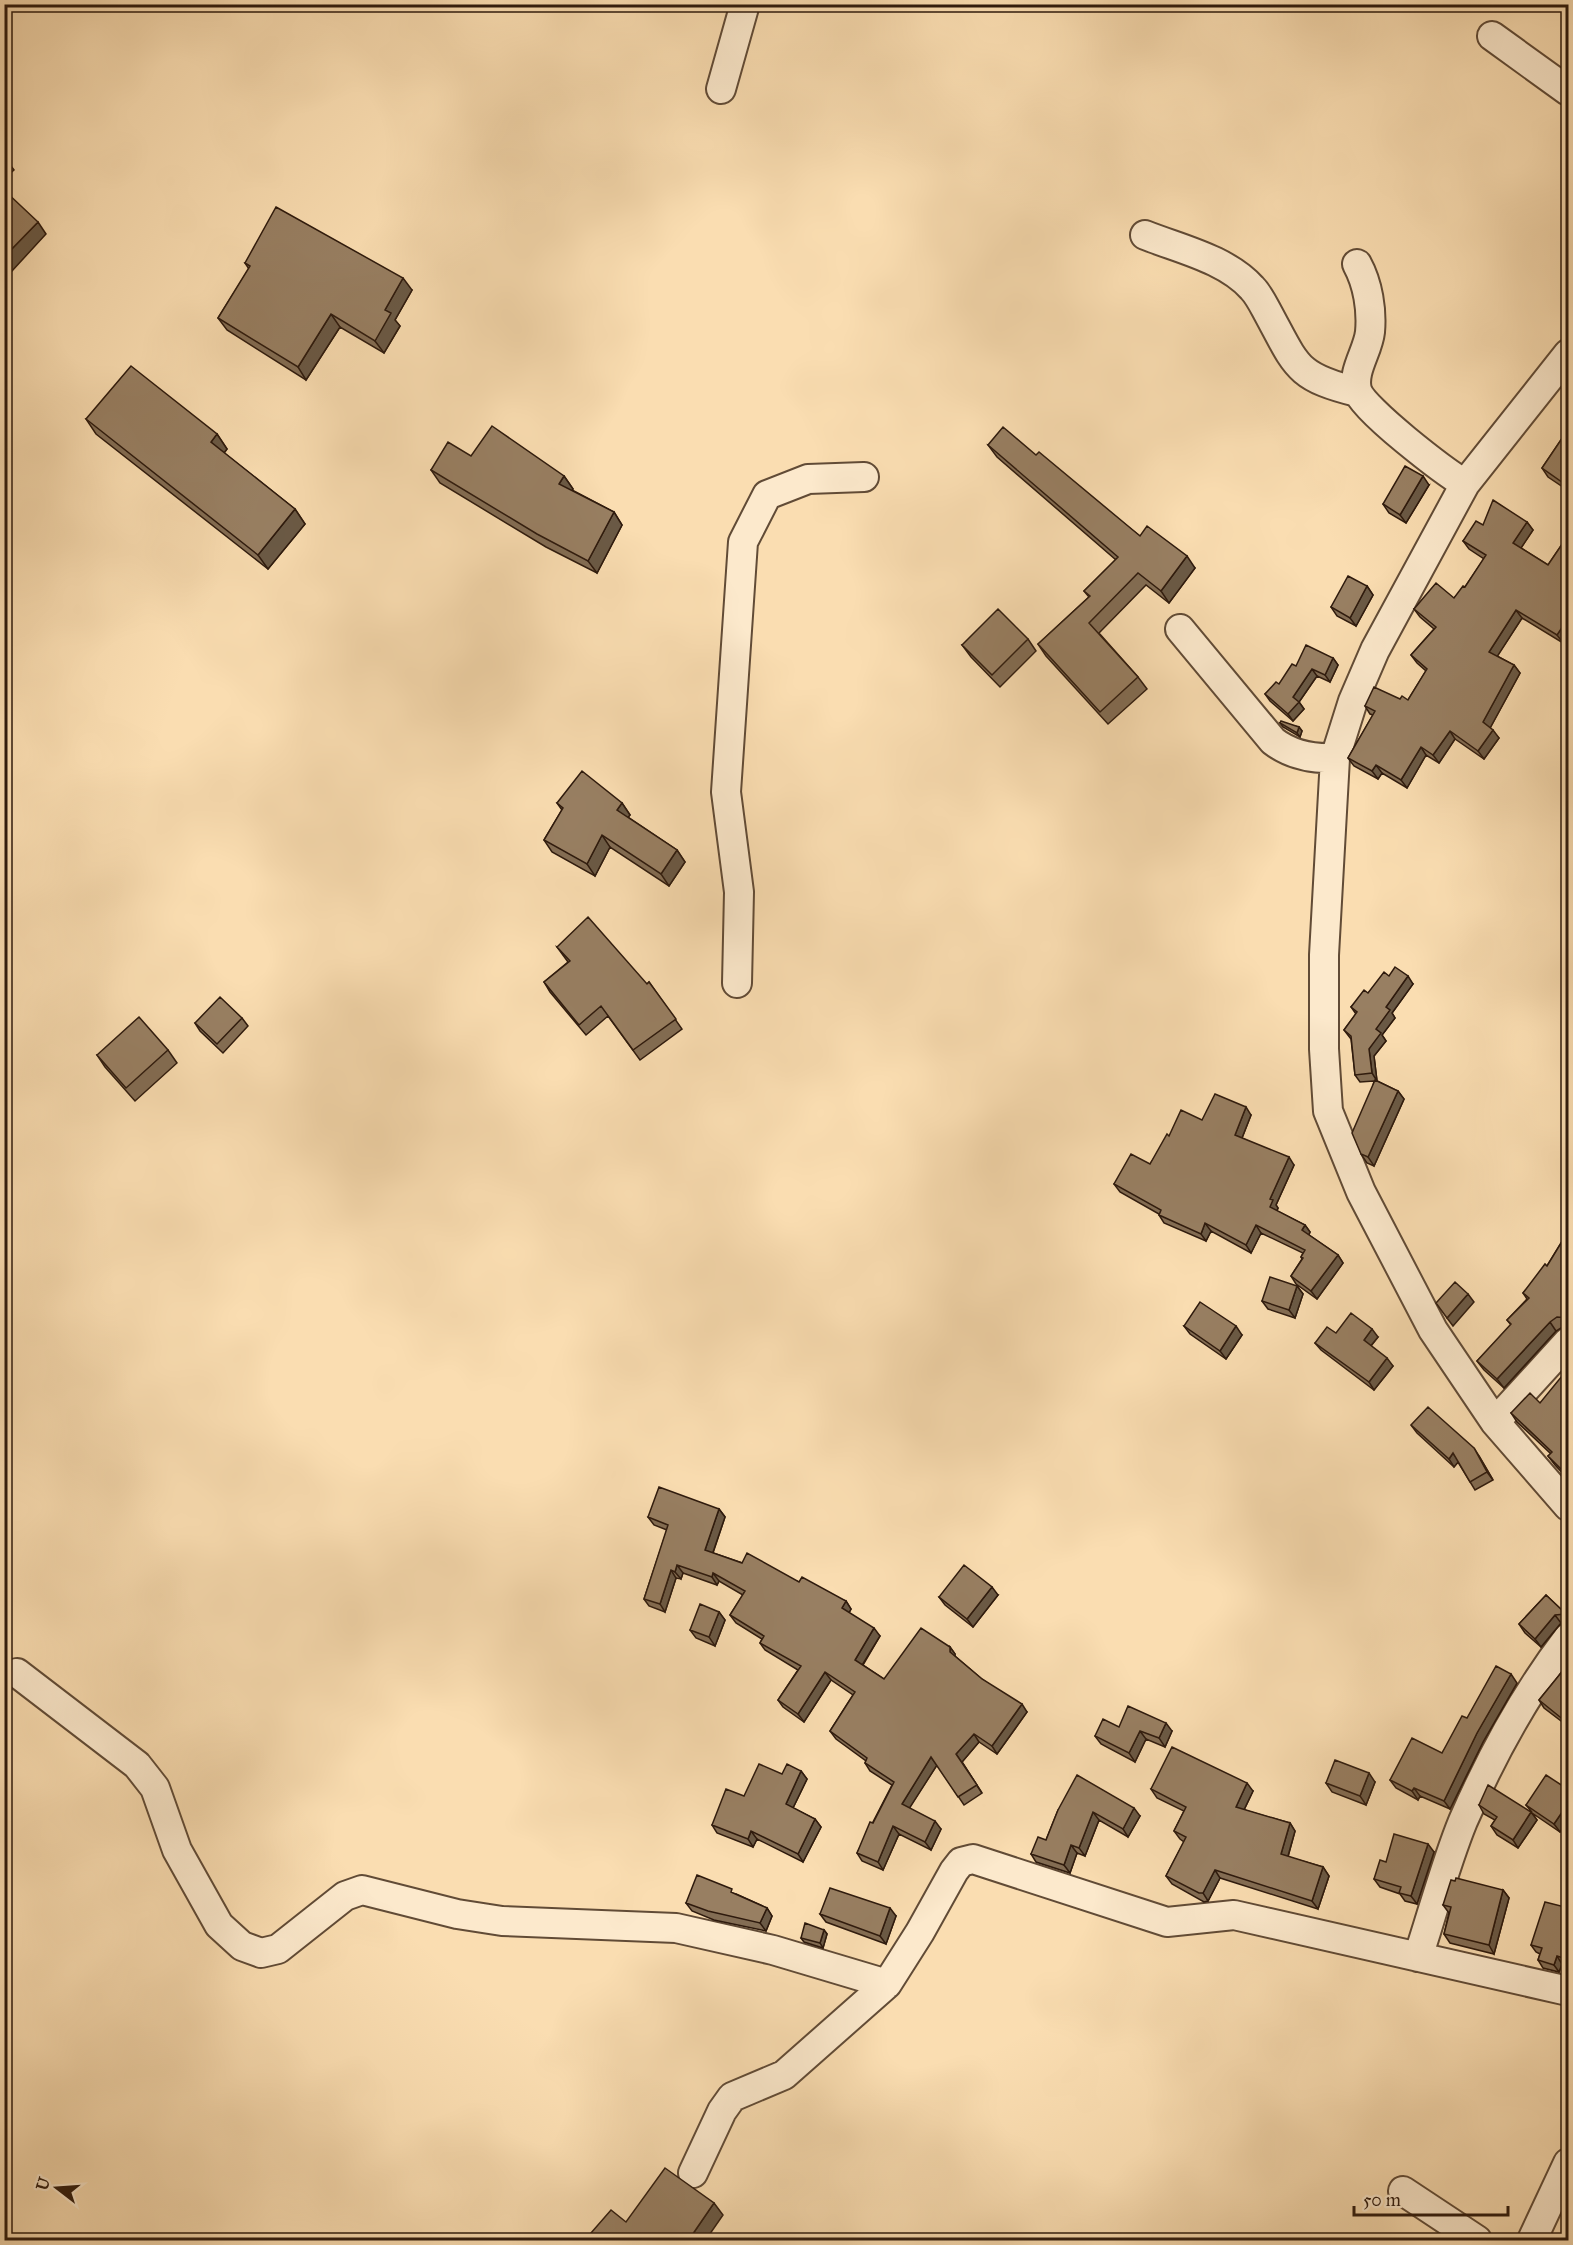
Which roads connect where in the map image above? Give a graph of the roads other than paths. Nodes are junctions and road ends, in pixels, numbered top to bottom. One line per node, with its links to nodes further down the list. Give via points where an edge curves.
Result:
1 (745, 4): 3 (street)
2 (1492, 36): 4 (street)
3 (721, 89)
4 (1569, 90)
5 (1145, 235): 8 (street, via 1218,264 1242,278 1253,289 1293,361 1327,385)
6 (1357, 264): 8 (street, via 1365,278 1370,332 1356,378)
7 (1569, 354): 10 (street)
8 (1358, 392): 10 (street, via 1404,438)
9 (864, 477): 13 (street, via 808,479 767,495 743,542 726,792 739,892)
10 (1455, 478): 12 (street)
11 (1180, 629): 12 (street, via 1264,732 1287,751)
12 (1324, 758): 15 (street, via 1324,1049 1328,1112 1361,1192 1433,1330)
13 (737, 983)
14 (1569, 1342): 15 (street)
15 (1495, 1422): 16 (street)
16 (1569, 1506)
17 (1569, 1638): 19 (street, via 1495,1754 1462,1823)
18 (16, 1673): 20 (street, via 137,1765 155,1788 177,1850 219,1925 242,1946 261,1953 278,1949 345,1896 362,1890 502,1921 676,1928 773,1950)
19 (1418, 1957): 20 (street, via 1234,1915 1167,1922 974,1859 961,1862 954,1871); 21 (street)
20 (886, 1984): 23 (street, via 784,2075 732,2097)
21 (1569, 1991)
22 (1569, 2163): 26 (street)
23 (693, 2174)
24 (1403, 2191): 25 (street)
25 (1477, 2241)
26 (1532, 2241)

